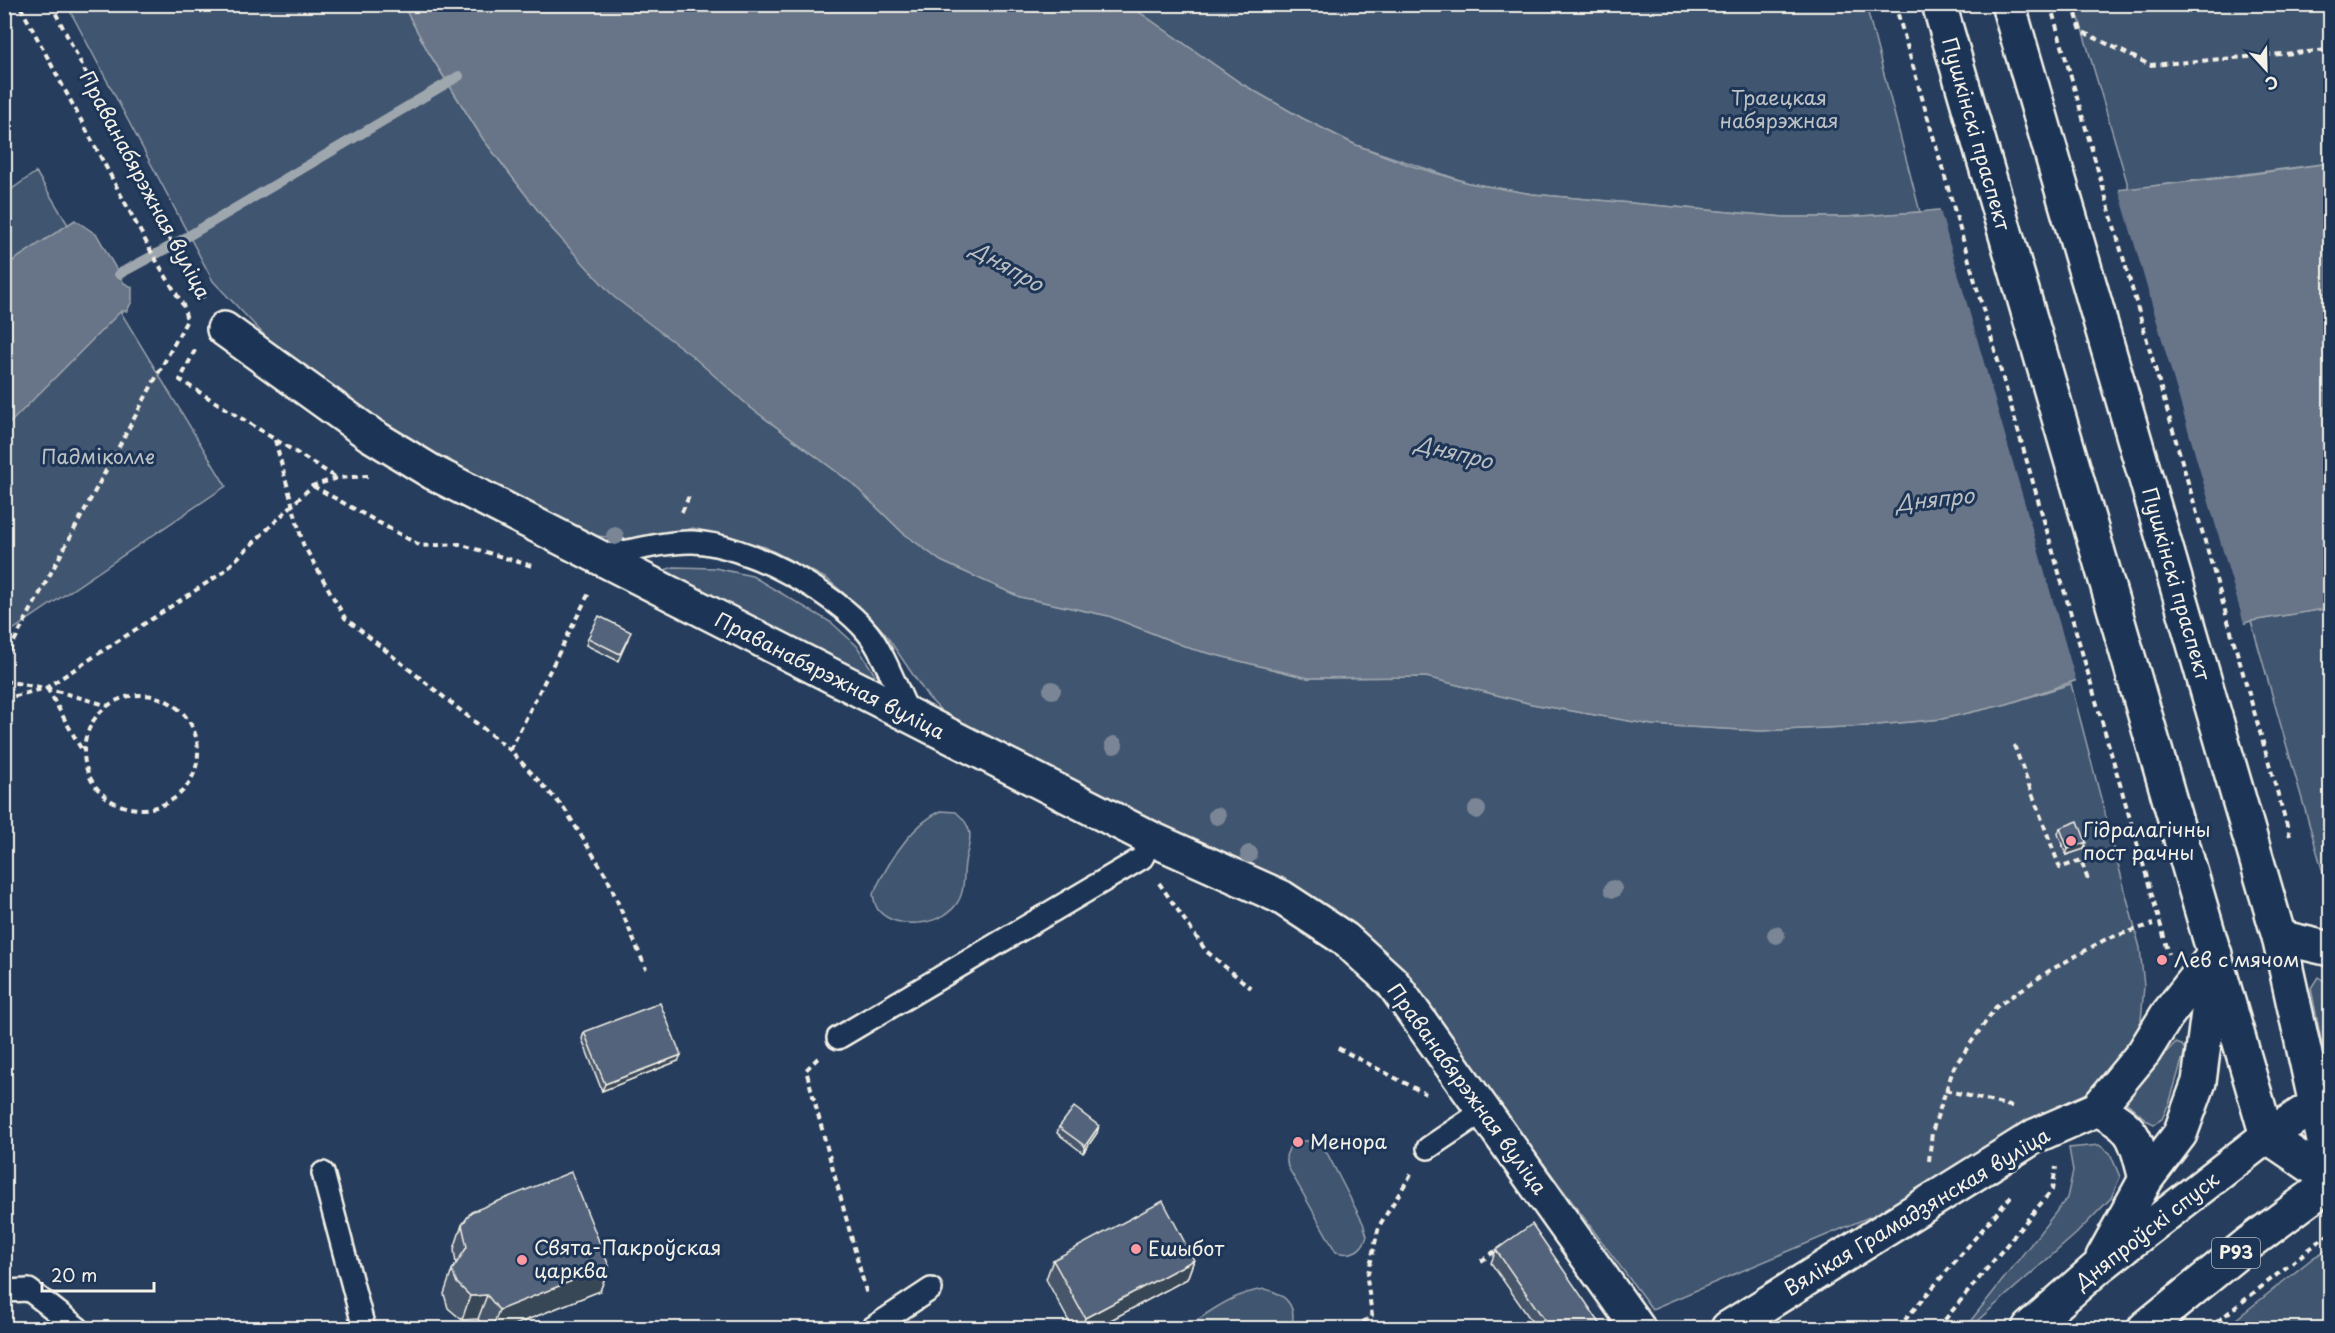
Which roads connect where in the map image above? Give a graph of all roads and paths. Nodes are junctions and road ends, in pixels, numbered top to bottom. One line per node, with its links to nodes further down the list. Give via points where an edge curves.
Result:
1 (19, 4): 17 (path, via 183,305 187,320)
2 (51, 4): 9 (path, Праванабярэжная вуліца, via 173,245)
3 (1895, 4): 33 (path)
4 (1939, 4): 32 (main road, Пушкінскі праспект)
5 (2008, 4): 30 (main road, Пушкінскі праспект)
6 (2050, 4): 26 (path)
7 (2073, 4): 8 (path, via 2080,32 2150,65)
8 (2331, 50)
9 (219, 322): 10 (path, via 180,380); 15 (main road, Праванабярэжная вуліца, via 371,435 432,472)
10 (275, 440): 12 (path); 14 (path)
11 (373, 476): 12 (path)
12 (337, 478): 13 (path)
13 (312, 486): 14 (path); 16 (path, via 421,546 459,544)
14 (294, 506): 19 (path, via 222,573); 24 (path, via 303,544 345,618)
15 (606, 562): 22 (main road, Праванабярэжная вуліца); 22 (lane, via 691,542 721,544 758,558 818,591 870,634); 24 (path)
16 (537, 568)
17 (4, 660)
18 (4, 681): 19 (path)
19 (46, 688): 20 (path); 21 (path); 25 (path)
20 (4, 699)
21 (109, 706): 25 (path, via 95,718); 25 (path, via 142,695 175,707 188,720 195,735 195,770 186,786 158,807 123,807 95,787)
22 (910, 718): 27 (main road, Праванабярэжная вуліца)
23 (2014, 745): 28 (path, via 2060,868 2081,860)
24 (510, 750): 34 (path, via 564,808 595,857)
25 (84, 753)
26 (2293, 845)
27 (1147, 849): 35 (path, via 1206,951); 36 (lane); 40 (main road, Праванабярэжная вуліца, via 1281,897 1345,939 1392,982)
28 (2089, 883)
29 (2153, 924): 38 (path, via 2106,939 1996,1007 1954,1067)
30 (2279, 937): 31 (main road); 39 (main road, Пушкінскі праспект)
31 (2331, 949)
32 (2215, 954): 42 (main road, Вялікая Грамадзянская вуліца); 43 (main road, Пушкінскі праспект); 48 (main road, Пушкінскі праспект, via 2199,1082 2180,1134)
33 (2169, 956)
34 (646, 969)
35 (1251, 988)
36 (838, 1038): 57 (path, via 806,1070)
37 (1338, 1048): 40 (path, via 1442,1103)
38 (1945, 1090): 41 (path); 45 (path, via 1932,1132)
39 (2324, 1099): 43 (main road, Дняпроўскі спуск); 46 (main road, Пушкінскі праспект)
40 (1474, 1100): 44 (lane); 61 (main road, Праванабярэжная вуліца)
41 (2018, 1109)
42 (2097, 1109): 48 (main road, via 2117,1119 2135,1136); 62 (main road, Вялікая Грамадзянская вуліца, via 2036,1136)
43 (2267, 1136): 49 (main road); 54 (main road, Дняпроўскі спуск)
44 (1428, 1148): 60 (path, via 1379,1226 1367,1278 1372,1316)
45 (1929, 1166)
46 (2331, 1168)
47 (323, 1173): 59 (lane)
48 (2146, 1179): 54 (main road, Пушкінскі праспект)
49 (2331, 1181): 65 (main road, Р93)
50 (2018, 1188): 63 (path)
51 (2331, 1233): 66 (path)
52 (1506, 1243): 53 (path)
53 (1481, 1261)
54 (2096, 1269): 64 (main road, Дняпроўскі спуск)
55 (931, 1289): 57 (lane)
56 (4, 1291): 58 (lane, via 29,1290)
57 (874, 1327)
58 (78, 1329)
59 (364, 1329)
60 (1354, 1329)
61 (1638, 1329)
62 (1728, 1329)
63 (1898, 1329)
64 (2029, 1329)
65 (2145, 1329)
66 (2209, 1329)

